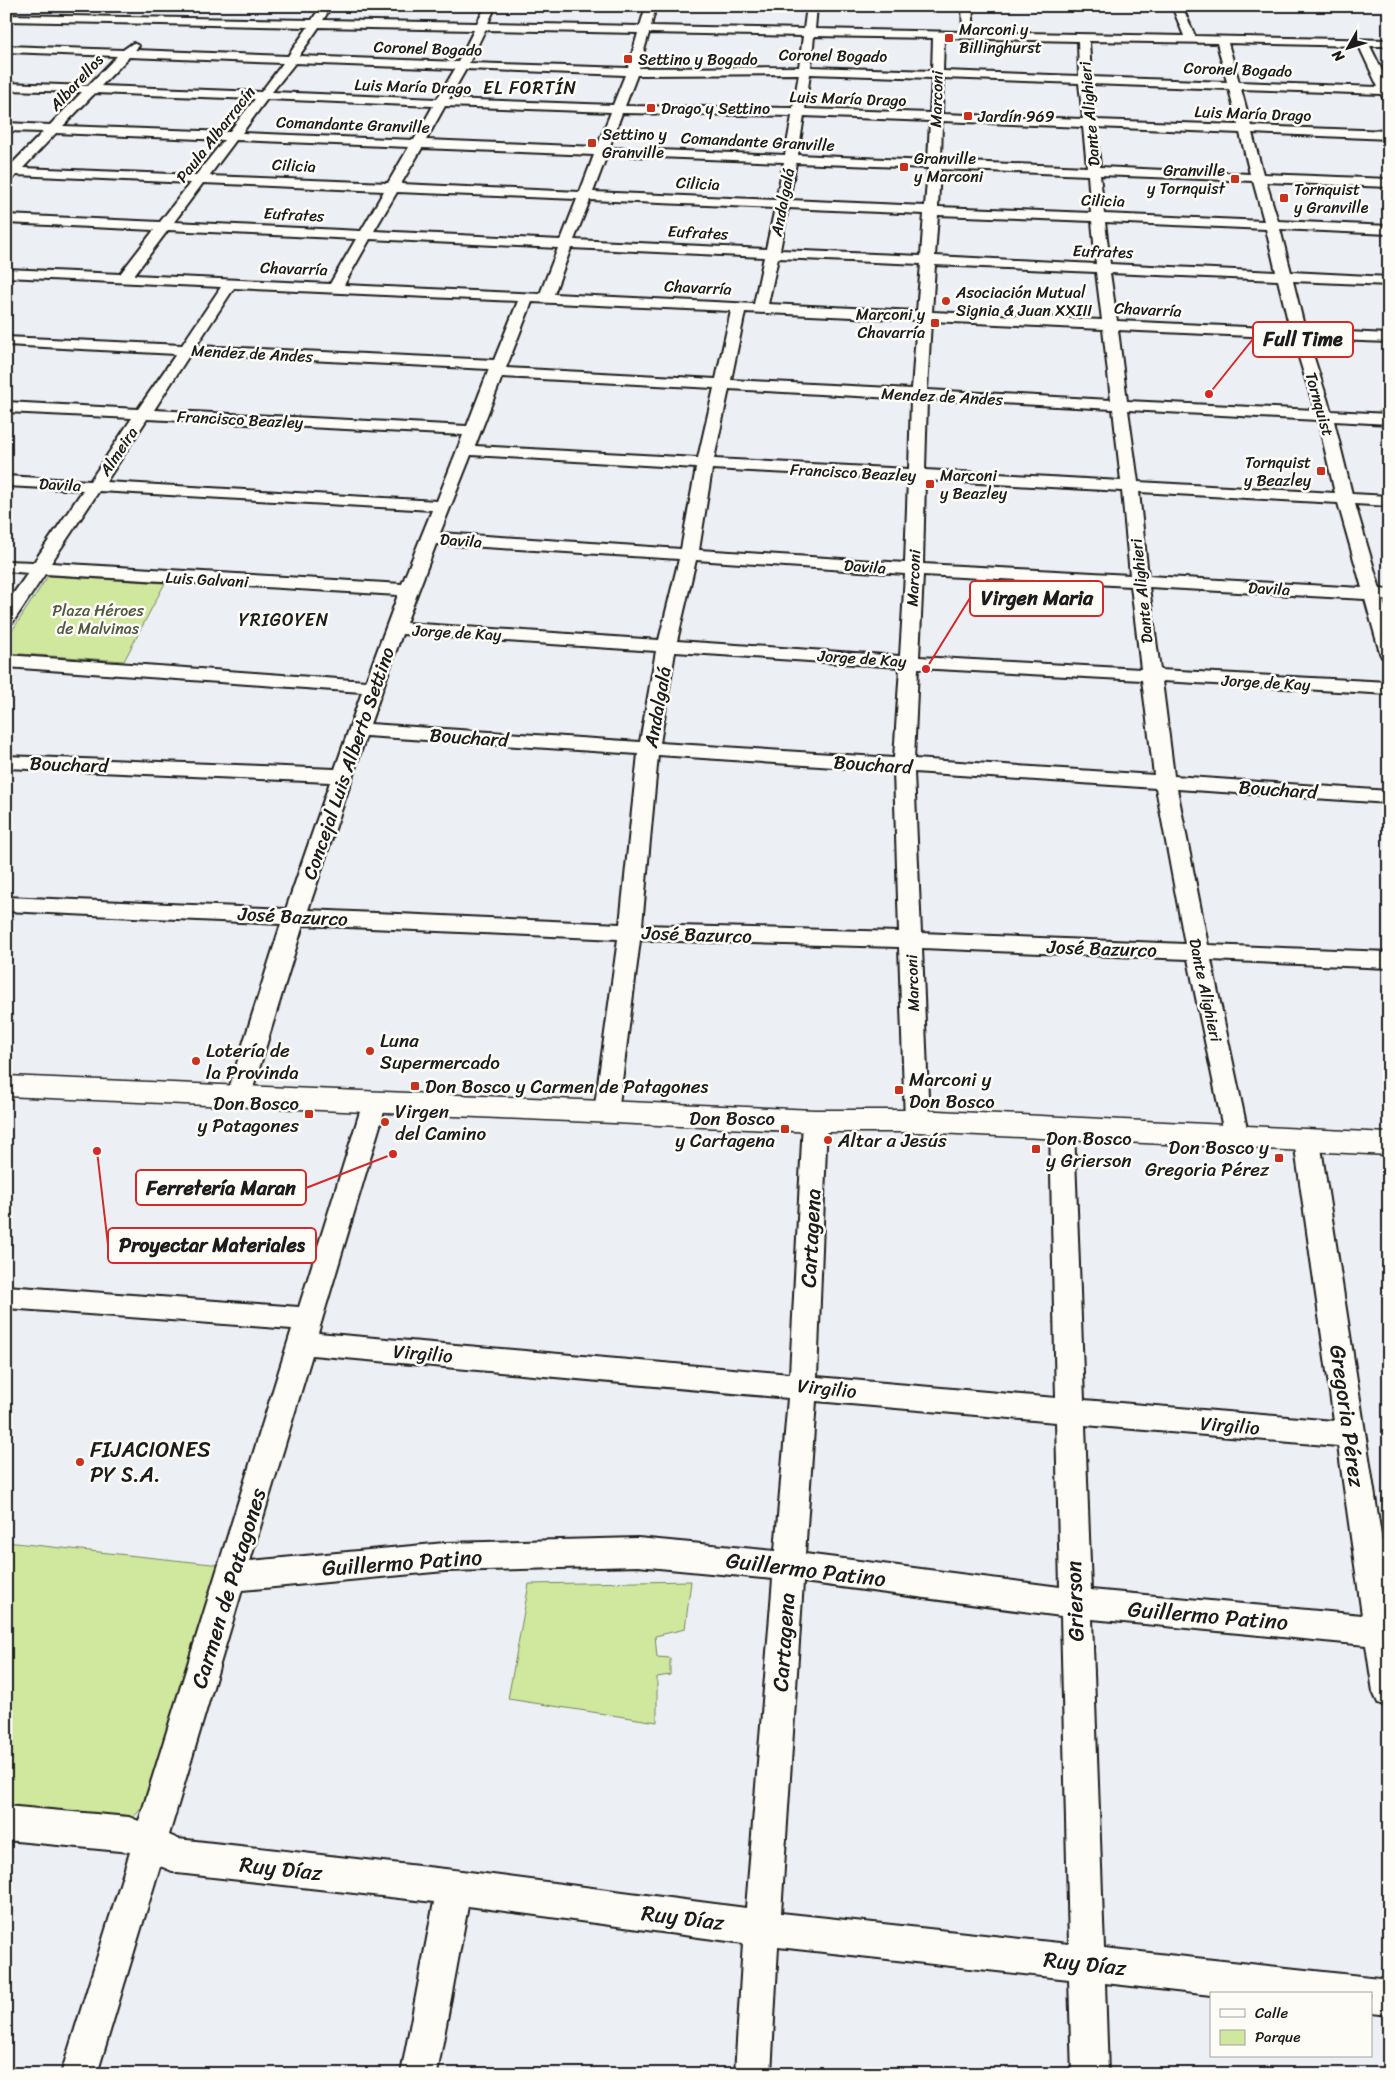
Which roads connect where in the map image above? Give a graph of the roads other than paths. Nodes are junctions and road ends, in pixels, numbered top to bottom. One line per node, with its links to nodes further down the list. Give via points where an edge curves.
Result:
1 (168, 6): 9 (street, Albarellos)
2 (327, 6): 10 (street, Paula Albarracín)
3 (491, 6): 11 (street)
4 (651, 6): 12 (street, Concejal Luis Alberto Settino)
5 (812, 6): 13 (street, Andalgalá)
6 (967, 6): 15 (street)
7 (1177, 6): 17 (street)
8 (6, 18): 9 (street)
9 (157, 20): 10 (street); 22 (street, Albarellos)
10 (316, 24): 11 (street); 23 (street, Paula Albarracín)
11 (482, 26): 12 (street); 24 (street)
12 (646, 29): 13 (street); 26 (street, Concejal Luis Alberto Settino)
13 (810, 32): 14 (street); 25 (street, Andalgalá)
14 (939, 35): 15 (street); 27 (street, Marconi)
15 (969, 35): 16 (street)
16 (1083, 38): 17 (street); 28 (street, Dante Alighieri)
17 (1191, 39): 18 (street)
18 (1222, 40): 19 (street); 29 (street, Tornquist)
19 (1363, 43): 20 (street); 32 (street)
20 (1389, 43)
21 (6, 49): 22 (street, Coronel Bogado)
22 (126, 53): 23 (street, Coronel Bogado); 31 (street, Albarellos)
23 (292, 59): 24 (street, Coronel Bogado); 33 (street, Paula Albarracín)
24 (462, 66): 26 (street, Coronel Bogado); 34 (street)
25 (807, 70): 26 (street, Coronel Bogado); 27 (street, Coronel Bogado); 36 (street, Andalgalá)
26 (633, 72): 35 (street, Concejal Luis Alberto Settino)
27 (937, 74): 28 (street, Coronel Bogado); 37 (street, Marconi)
28 (1085, 80): 29 (street, Coronel Bogado); 38 (street, Dante Alighieri)
29 (1235, 85): 32 (street, Coronel Bogado); 41 (street, Tornquist)
30 (6, 86): 31 (street, Luis María Drago)
31 (92, 89): 33 (street, Luis María Drago); 40 (street, Albarellos)
32 (1388, 93)
33 (264, 96): 34 (street, Luis María Drago); 43 (street, Paula Albarracín)
34 (440, 103): 35 (street, Luis María Drago); 44 (street)
35 (618, 109): 36 (street, Luis María Drago); 45 (street, Concejal Luis Alberto Settino)
36 (799, 112): 37 (street, Luis María Drago); 46 (street, Andalgalá)
37 (936, 117): 38 (street, Luis María Drago); 47 (street, Marconi)
38 (1089, 123): 41 (street, Luis María Drago); 48 (street, Dante Alighieri)
39 (6, 127): 40 (street, Comandante Granville)
40 (55, 129): 43 (street, Comandante Granville); 49 (street, Albarellos)
41 (1245, 129): 42 (street, Luis María Drago); 50 (street, Tornquist)
42 (1389, 135)
43 (234, 136): 44 (street, Comandante Granville); 51 (street, Paula Albarracín)
44 (418, 143): 45 (street, Comandante Granville); 53 (street)
45 (602, 150): 46 (street, Comandante Granville); 54 (street, Concejal Luis Alberto Settino)
46 (791, 159): 47 (street, Comandante Granville); 55 (street, Andalgalá)
47 (934, 165): 48 (street, Comandante Granville); 56 (street, Marconi)
48 (1094, 171): 50 (street, Comandante Granville); 57 (street, Dante Alighieri)
49 (9, 173): 51 (street, Cilicia)
50 (1258, 178): 52 (street, Comandante Granville); 59 (street, Tornquist)
51 (201, 179): 53 (street, Cilicia); 60 (street, Paula Albarracín)
52 (1389, 183)
53 (392, 188): 54 (street, Cilicia); 62 (street)
54 (586, 195): 55 (street, Cilicia); 63 (street, Concejal Luis Alberto Settino)
55 (782, 204): 56 (street, Cilicia); 64 (street, Andalgalá)
56 (930, 211): 57 (street, Cilicia); 65 (street, Marconi)
57 (1098, 218): 59 (street, Cilicia); 66 (street, Dante Alighieri)
58 (6, 219): 60 (street, Eufrates)
59 (1272, 224): 61 (street, Cilicia); 67 (street, Tornquist)
60 (164, 225): 62 (street, Eufrates); 68 (street, Paula Albarracín)
61 (1389, 230)
62 (364, 235): 63 (street, Eufrates); 72 (street)
63 (569, 244): 64 (street, Eufrates); 73 (street, Concejal Luis Alberto Settino)
64 (772, 253): 65 (street, Eufrates); 75 (street, Andalgalá)
65 (928, 261): 66 (street, Eufrates); 76 (street, Marconi)
66 (1102, 269): 67 (street, Eufrates); 77 (street, Dante Alighieri)
67 (1284, 276): 70 (street, Eufrates); 78 (street, Tornquist)
68 (124, 278): 69 (street, Chavarría, via 23,274); 71 (street, Chavarría)
69 (9, 280)
70 (1389, 281)
71 (230, 284): 72 (street, Chavarría); 81 (street, Almeira)
72 (335, 288): 73 (street, Chavarría)
73 (537, 297): 74 (street, Chavarría); 82 (street, Concejal Luis Alberto Settino)
74 (739, 306): 75 (street, Chavarría); 83 (street, Andalgalá)
75 (760, 308): 76 (street, Chavarría)
76 (924, 317): 77 (street, Chavarría); 84 (street, Marconi)
77 (1110, 324): 78 (street, Chavarría); 85 (street, Dante Alighieri)
78 (1299, 334): 79 (street, Chavarría); 88 (street, Tornquist)
79 (1389, 338)
80 (6, 341): 81 (street, Mendez de Andes)
81 (188, 349): 82 (street, Mendez de Andes); 87 (street, Almeira)
82 (497, 368): 83 (street, Mendez de Andes); 90 (street, Concejal Luis Alberto Settino)
83 (722, 385): 84 (street, Mendez de Andes); 92 (street, Andalgalá)
84 (919, 395): 85 (street, Mendez de Andes); 93 (street, Marconi)
85 (1118, 405): 88 (street, Mendez de Andes); 96 (street, Dante Alighieri)
86 (6, 407): 87 (street, Francisco Beazley)
87 (143, 414): 90 (street, Francisco Beazley); 95 (street, Almeira)
88 (1325, 416): 89 (street, Mendez de Andes); 97 (street, Tornquist)
89 (1389, 419)
90 (473, 431): 91 (street, Concejal Luis Alberto Settino)
91 (467, 450): 92 (street, Francisco Beazley); 99 (street, Concejal Luis Alberto Settino)
92 (705, 464): 93 (street, Francisco Beazley); 101 (street, Andalgalá)
93 (917, 476): 96 (street, Francisco Beazley); 104 (street, Marconi)
94 (6, 481): 95 (street, Davila)
95 (95, 486): 99 (street, Davila); 103 (street, Almeira)
96 (1130, 486): 97 (street, Francisco Beazley); 105 (street, Dante Alighieri)
97 (1345, 498): 98 (street, Francisco Beazley); 107 (street, Tornquist)
98 (1389, 501)
99 (443, 506): 100 (street, Concejal Luis Alberto Settino)
100 (431, 538): 101 (street, Davila); 106 (street, Concejal Luis Alberto Settino)
101 (689, 554): 104 (street, Davila); 110 (street, Andalgalá)
102 (6, 566): 103 (street, Luis Galvani)
103 (40, 568): 106 (street, Luis Galvani); 108 (street, Almeira)
104 (914, 569): 105 (street, Davila); 113 (street, Marconi)
105 (1138, 581): 107 (street, Davila); 114 (street, Dante Alighieri)
106 (409, 590): 109 (street, Concejal Luis Alberto Settino)
107 (1380, 595): 111 (street, Tornquist)
108 (6, 618)
109 (394, 628): 110 (street, Jorge de Kay); 115 (street, Concejal Luis Alberto Settino)
110 (667, 644): 113 (street, Jorge de Kay); 118 (street, Andalgalá)
111 (1389, 653)
112 (6, 661): 115 (street)
113 (909, 662): 114 (street, Jorge de Kay); 120 (street, Marconi)
114 (1151, 676): 116 (street, Jorge de Kay); 122 (street, Dante Alighieri)
115 (373, 686): 117 (street, Concejal Luis Alberto Settino)
116 (1389, 688)
117 (358, 729): 118 (street, Bouchard); 121 (street, Concejal Luis Alberto Settino)
118 (649, 748): 120 (street, Bouchard); 126 (street, Andalgalá)
119 (6, 762): 121 (street, Bouchard)
120 (904, 766): 122 (street, Bouchard); 127 (street, Marconi)
121 (342, 776): 125 (street, Concejal Luis Alberto Settino)
122 (1165, 782): 123 (street, Bouchard); 128 (street, Dante Alighieri)
123 (1389, 797)
124 (6, 904): 125 (street, José Bazurco)
125 (294, 916): 126 (street, José Bazurco); 131 (street, Concejal Luis Alberto Settino)
126 (630, 932): 127 (street, José Bazurco); 133 (street, Andalgalá)
127 (910, 940): 128 (street, José Bazurco); 135 (street, Marconi)
128 (1198, 952): 129 (street, José Bazurco); 137 (street, Dante Alighieri)
129 (1389, 960)
130 (6, 1086): 131 (main road)
131 (239, 1095): 132 (main road)
132 (375, 1102): 133 (main road); 141 (street, Carmen de Patagones)
133 (606, 1112): 134 (main road)
134 (815, 1121): 135 (main road); 142 (street, Cartagena)
135 (917, 1121): 136 (main road)
136 (1062, 1129): 137 (main road); 143 (street, Grierson)
137 (1237, 1138): 138 (main road)
138 (1307, 1141): 139 (main road); 144 (street, Gregoria Pérez)
139 (1389, 1144)
140 (6, 1297): 141 (street, Virgilio)
141 (305, 1331): 142 (street, Virgilio); 146 (street, Carmen de Patagones)
142 (803, 1386): 143 (street, Virgilio); 145 (street, Cartagena)
143 (1070, 1412): 144 (street, Virgilio); 147 (street, Grierson)
144 (1352, 1434): 148 (street, Gregoria Pérez)
145 (789, 1566): 146 (street, Guillermo Patino, via 638,1552 445,1556); 147 (street, Guillermo Patino); 153 (street, Cartagena)
146 (232, 1577): 151 (street, Carmen de Patagones)
147 (1074, 1603): 148 (street, Guillermo Patino); 154 (street, Grierson)
148 (1378, 1631): 149 (street, Gregoria Pérez)
149 (1389, 1692)
150 (6, 1822): 151 (street, Ruy Díaz, via 129,1834)
151 (150, 1845): 152 (street, Ruy Díaz, via 177,1856); 158 (street, Carmen de Patagones)
152 (454, 1888): 153 (street, Ruy Díaz); 159 (street)
153 (762, 1928): 154 (street, Ruy Díaz); 160 (street, Cartagena)
154 (1086, 1963): 155 (street, Ruy Díaz); 161 (street, Grierson)
155 (1346, 1992)
156 (1372, 1995): 157 (street)
157 (1389, 1996)
158 (79, 2074)
159 (420, 2074)
160 (753, 2074)
161 (1090, 2074)

